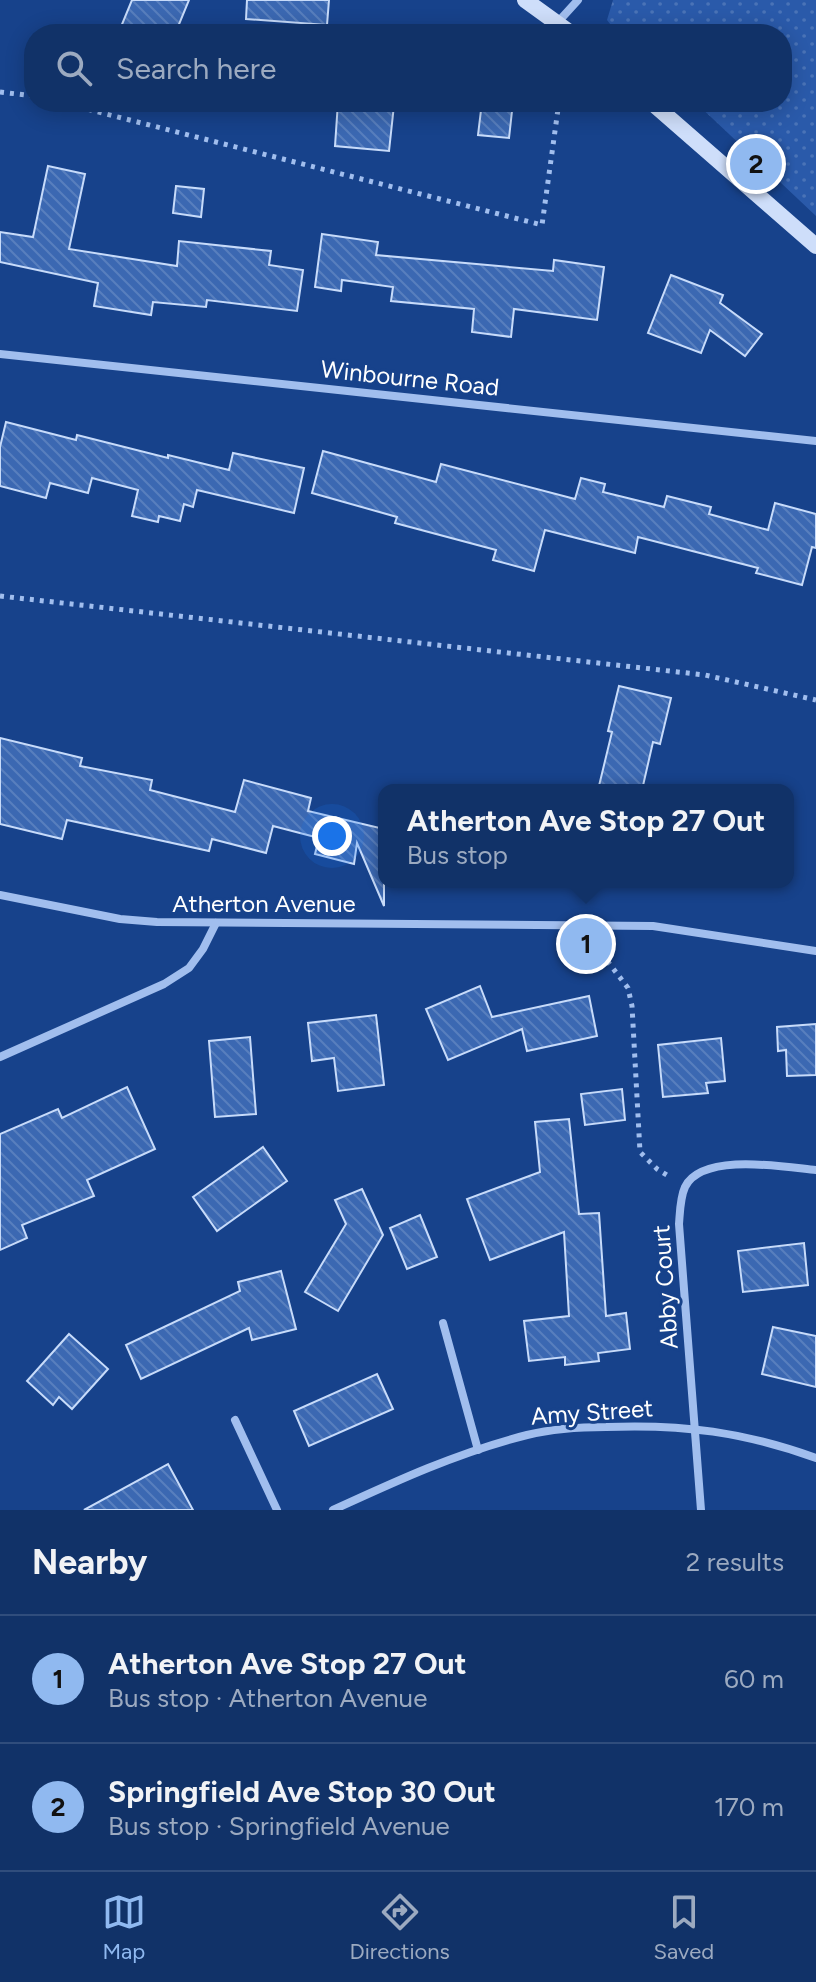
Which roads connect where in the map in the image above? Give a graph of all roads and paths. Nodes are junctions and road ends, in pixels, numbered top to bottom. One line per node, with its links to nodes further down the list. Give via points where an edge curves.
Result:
1 (525, 0): 3 (street)
2 (578, 0): 3 (street)
3 (558, 22): 4 (street)
4 (560, 24)
5 (0, 92): 6 (path)
6 (24, 95)
7 (98, 112): 8 (path, via 542,225)
8 (558, 112)
9 (662, 112): 10 (street)
10 (816, 246)
11 (0, 354): 12 (street, Winbourne Road)
12 (816, 441)
13 (0, 596): 14 (path, via 705,675)
14 (816, 700)
15 (0, 895): 16 (street, Atherton Avenue, via 120,919)
16 (216, 923): 17 (street, Atherton Avenue); 19 (street, via 189,968 164,984)
17 (597, 926): 18 (street, Atherton Avenue, via 653,926); 21 (path, via 602,954 623,978 632,1006 640,1152)
18 (816, 951)
19 (0, 1057)
20 (816, 1170): 21 (street, via 729,1165 707,1169)
21 (685, 1186): 24 (street, Abby Court, via 679,1224)
22 (443, 1323): 25 (street)
23 (235, 1420): 27 (street)
24 (695, 1427): 25 (street, Amy Street, via 574,1428); 26 (street, Amy Street); 29 (street, Abby Court)
25 (478, 1450): 28 (street, Amy Street)
26 (816, 1458)
27 (277, 1510)
28 (333, 1510)
29 (701, 1510)

